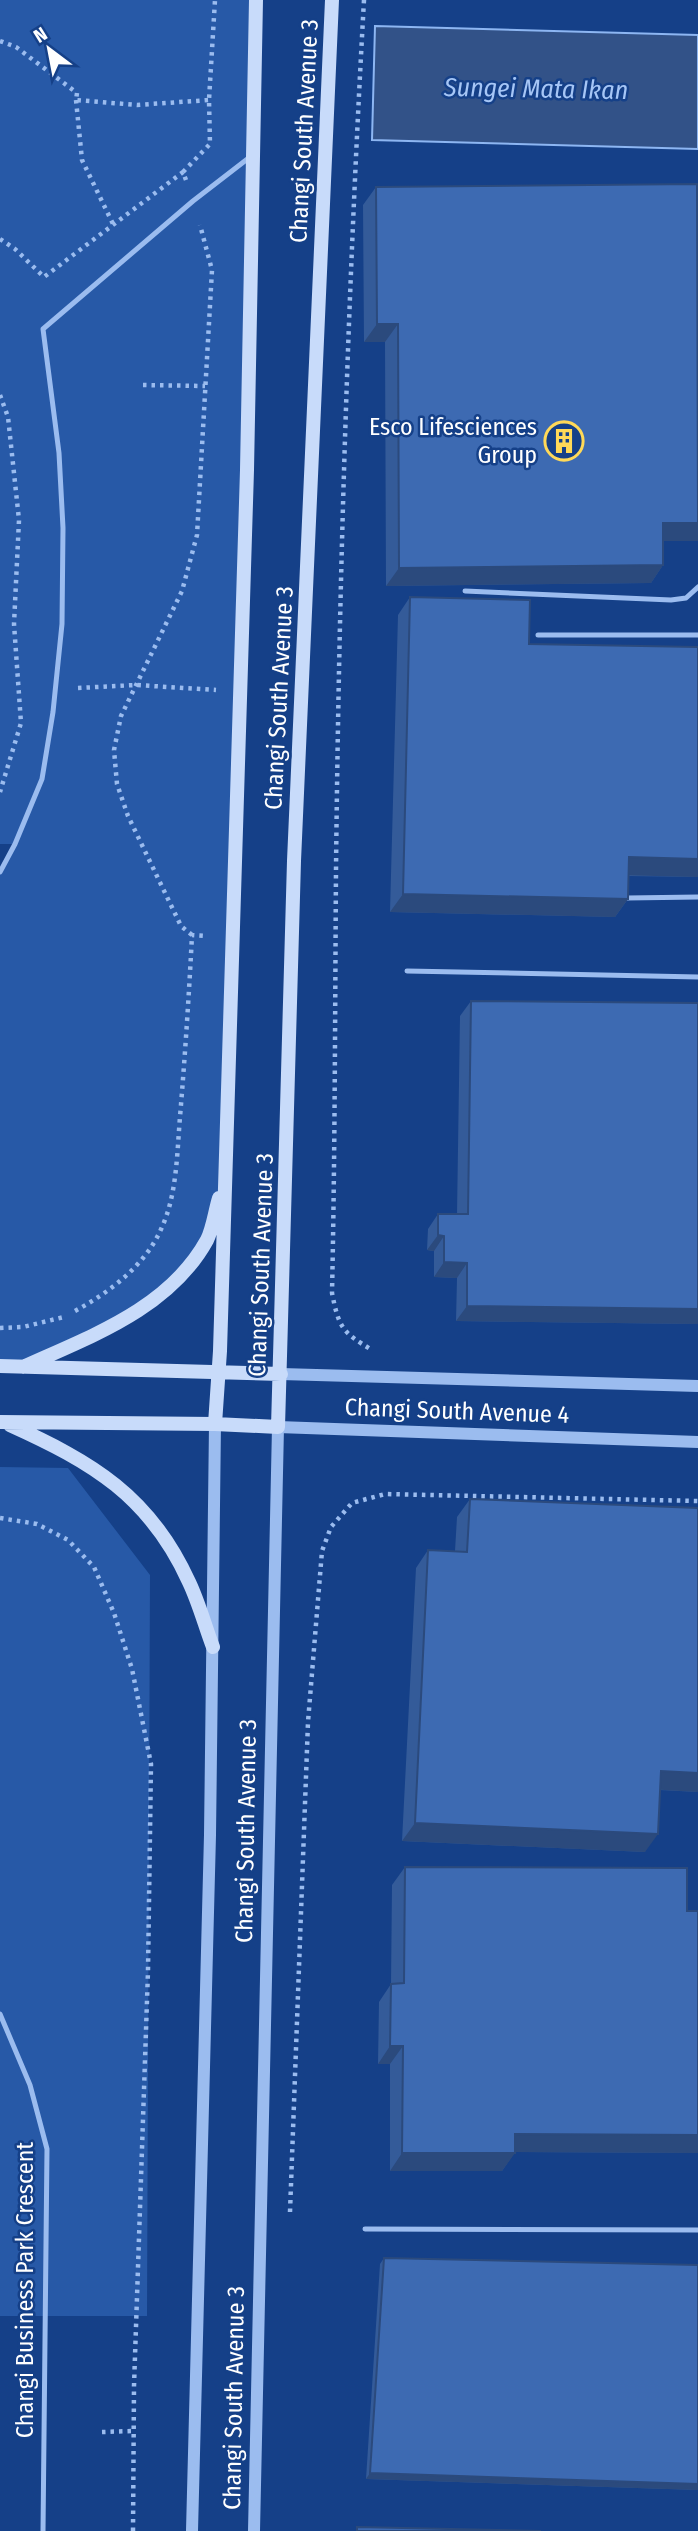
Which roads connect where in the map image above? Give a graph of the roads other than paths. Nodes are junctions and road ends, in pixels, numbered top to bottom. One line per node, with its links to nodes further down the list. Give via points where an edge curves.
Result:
1 (256, 0): 3 (main road, Changi South Avenue 3)
2 (332, 0): 18 (main road, Changi South Avenue 3, via 294,861)
3 (252, 155): 8 (lane, via 43,329 59,453 62,624 42,779); 14 (main road, Changi South Avenue 3)
4 (698, 587): 5 (lane, via 686,598 671,600)
5 (465, 591)
6 (538, 635): 7 (lane)
7 (698, 635)
8 (2, 864): 9 (lane)
9 (0, 872)
10 (698, 897): 11 (lane)
11 (626, 898)
12 (407, 971): 13 (lane)
13 (698, 977)
14 (225, 1176): 16 (main road, via 208,1239 176,1282 147,1306 107,1329); 17 (main road, Changi South Avenue 3)
15 (0, 1366): 16 (main road, Changi South Avenue 4)
16 (23, 1367): 17 (main road, Changi South Avenue 4)
17 (219, 1374): 18 (main road, Changi South Avenue 4); 21 (main road, Changi South Avenue 3)
18 (281, 1374): 19 (street, Changi South Avenue 4); 22 (main road, Changi South Avenue 3)
19 (698, 1386)
20 (1, 1422): 21 (main road, Changi South Avenue 4); 24 (main road, via 59,1447 127,1493 163,1534 189,1582)
21 (215, 1424): 22 (main road, Changi South Avenue 4); 24 (street, Changi South Avenue 3)
22 (278, 1427): 23 (street, Changi South Avenue 4); 30 (street, Changi South Avenue 3)
23 (698, 1442)
24 (213, 1647): 29 (street, Changi South Avenue 3)
25 (0, 2014): 28 (lane, Changi Business Park Crescent, via 30,2085 47,2149)
26 (365, 2229): 27 (lane)
27 (698, 2230)
28 (43, 2531)
29 (192, 2531)
30 (254, 2531)

